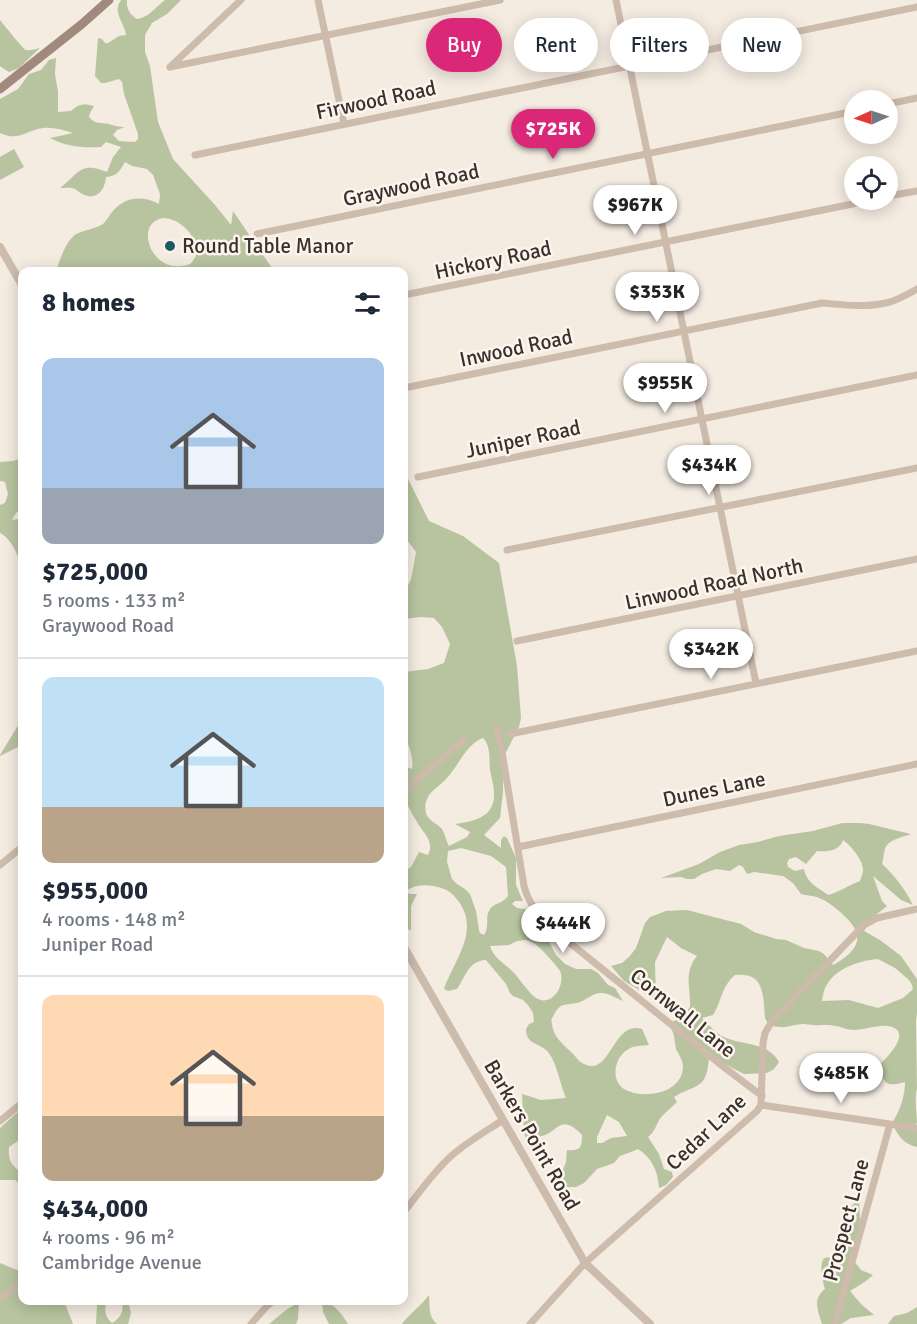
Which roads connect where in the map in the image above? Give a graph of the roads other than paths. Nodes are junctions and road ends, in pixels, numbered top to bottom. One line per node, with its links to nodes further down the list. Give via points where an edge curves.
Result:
1 (109, 0): 12 (main road)
2 (241, 0): 8 (street, via 171,67)
3 (318, 0): 8 (street)
4 (500, 0): 8 (street)
5 (616, 0): 7 (street)
6 (917, 7): 9 (street, Firwood Road)
7 (620, 18)
8 (326, 36): 16 (street)
9 (709, 50)
10 (610, 70): 16 (street, Firwood Road)
11 (630, 72): 18 (street)
12 (0, 88)
13 (917, 98): 14 (street)
14 (898, 102)
15 (844, 113): 18 (street, Graywood Road)
16 (344, 124): 17 (street, Firwood Road)
17 (195, 154)
18 (647, 154): 22 (street, Graywood Road); 23 (street)
19 (917, 191): 20 (street)
20 (898, 194)
21 (844, 206): 23 (street, Hickory Road)
22 (256, 234)
23 (665, 242): 27 (street, Hickory Road); 28 (street)
24 (0, 247): 25 (street)
25 (18, 278)
26 (917, 289): 28 (street, Inwood Road, via 882,304 822,303)
27 (408, 295)
28 (683, 330): 30 (street, Inwood Road); 31 (street)
29 (917, 375): 31 (street, Juniper Road)
30 (408, 387)
31 (702, 419): 33 (street, Juniper Road); 34 (street)
32 (917, 468): 34 (street)
33 (418, 477)
34 (720, 507): 35 (street); 37 (street)
35 (507, 550)
36 (917, 559): 37 (street, Linwood Road North)
37 (738, 595): 38 (street, Linwood Road North); 40 (street)
38 (517, 641)
39 (917, 651): 40 (street)
40 (756, 684): 42 (street)
41 (497, 729): 46 (street, Cornwall Lane)
42 (510, 734)
43 (463, 740): 45 (street)
44 (917, 764): 46 (street, Dunes Lane)
45 (408, 788)
46 (518, 847): 51 (street, Cornwall Lane, via 526,893 540,917)
47 (18, 850): 48 (street)
48 (0, 865)
49 (917, 909): 51 (street, Cedar Lane, via 864,925 772,1021 763,1043)
50 (408, 954): 53 (street, Barkers Point Road)
51 (762, 1101): 55 (street, Cornwall Lane); 58 (street, Cedar Lane, via 741,1126)
52 (18, 1105): 54 (street)
53 (503, 1120): 57 (street, via 451,1157); 58 (street, Barkers Point Road)
54 (0, 1121)
55 (890, 1124): 56 (street, Cornwall Lane); 65 (street, Prospect Lane)
56 (917, 1128)
57 (408, 1207)
58 (585, 1263): 63 (street, Cedar Lane); 64 (street, Barkers Point Road)
59 (18, 1286): 60 (street)
60 (0, 1298)
61 (268, 1305): 62 (street)
62 (251, 1324)
63 (531, 1324)
64 (650, 1324)
65 (835, 1324)

